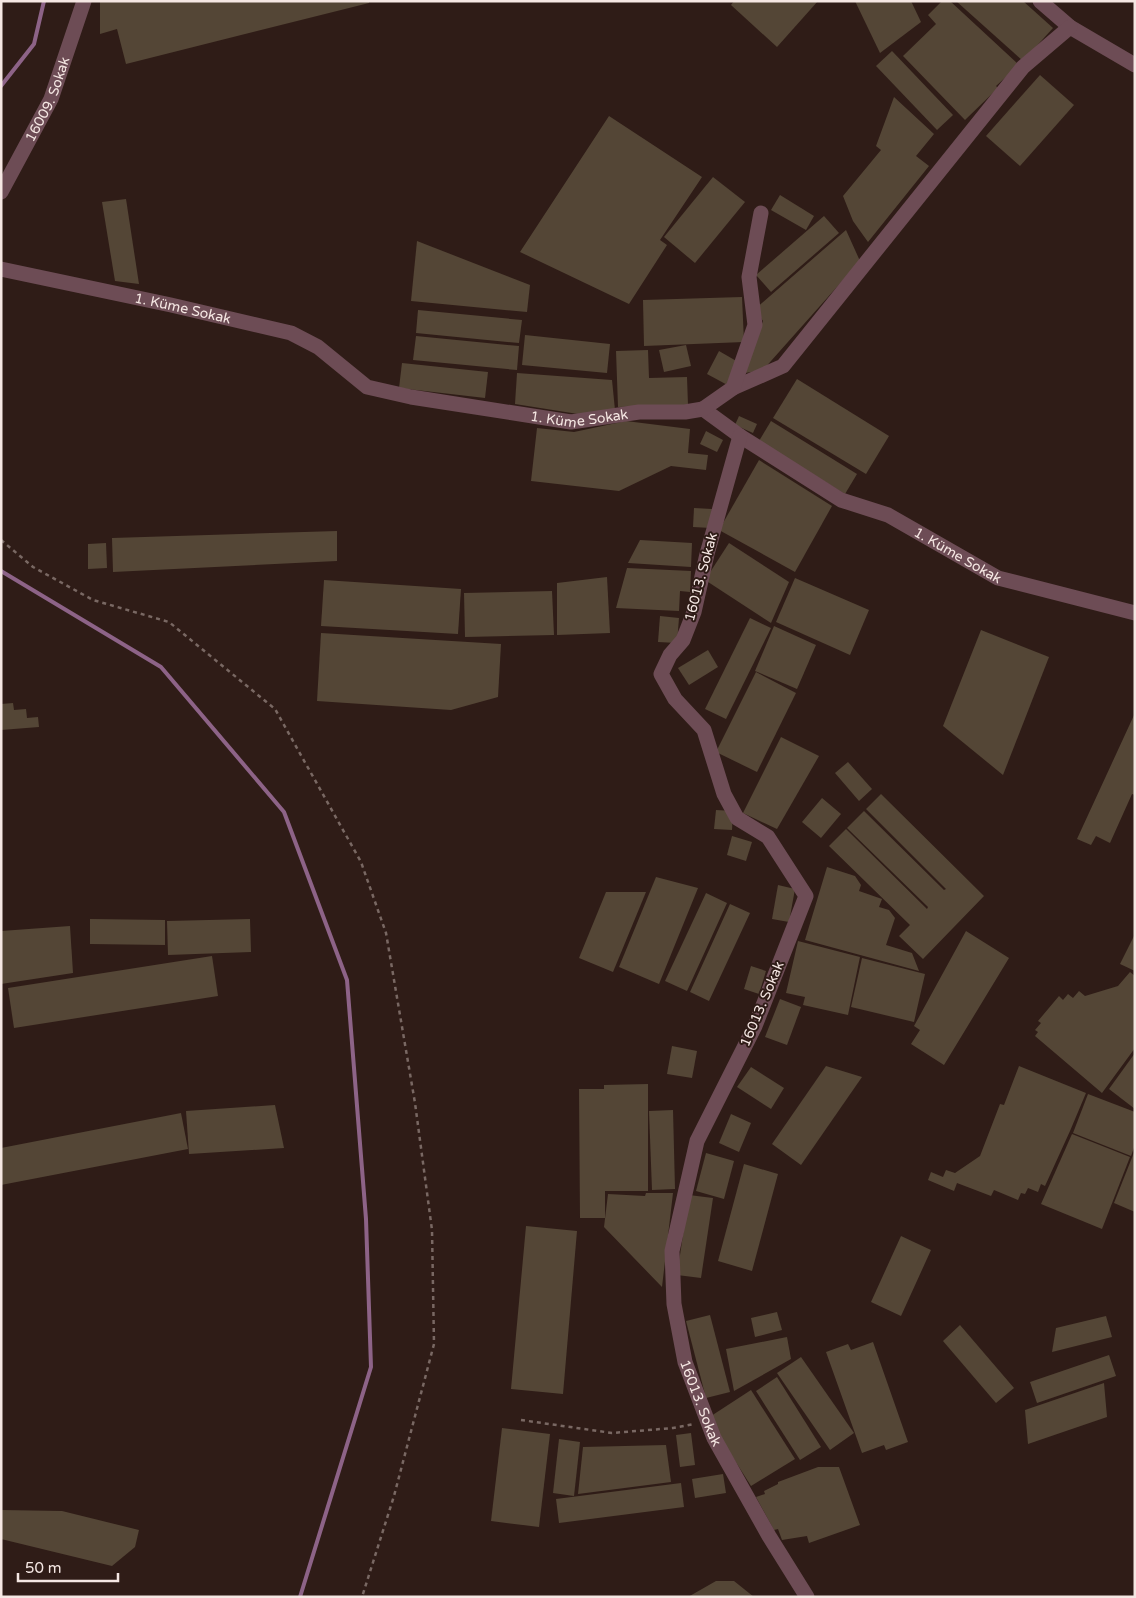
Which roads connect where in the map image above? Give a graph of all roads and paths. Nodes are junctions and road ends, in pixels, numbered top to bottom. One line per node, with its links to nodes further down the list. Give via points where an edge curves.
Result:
1 (84, 1): 5 (street, 16009. Sokak, via 51,98)
2 (1040, 1): 3 (street)
3 (1070, 27): 4 (street); 8 (street, via 1022,67 783,366)
4 (1135, 65)
5 (1, 192)
6 (761, 213): 8 (street, via 749,276 755,325)
7 (1, 269): 9 (street, 1. Küme Sokak, via 291,333 318,347 368,387 411,397 571,422 638,412)
8 (733, 388): 9 (street)
9 (702, 409): 10 (street, 1. Küme Sokak)
10 (740, 436): 12 (street, 1. Küme Sokak, via 841,500 888,515 998,578); 13 (street, 16013. Sokak, via 694,612 683,640 670,655 662,674 675,699 704,730 724,794 737,818 768,837 806,896 755,1026 697,1140 672,1251 674,1304 685,1362)
11 (1, 540): 15 (path, via 33,567 93,600 169,622 275,709 361,862 386,934 415,1103 432,1230 434,1344 394,1496)
12 (1135, 613)
13 (707, 1419): 14 (path, via 673,1428 612,1432); 16 (street, 16013. Sokak, via 769,1536)
14 (521, 1420)
15 (362, 1597)
16 (807, 1597)

